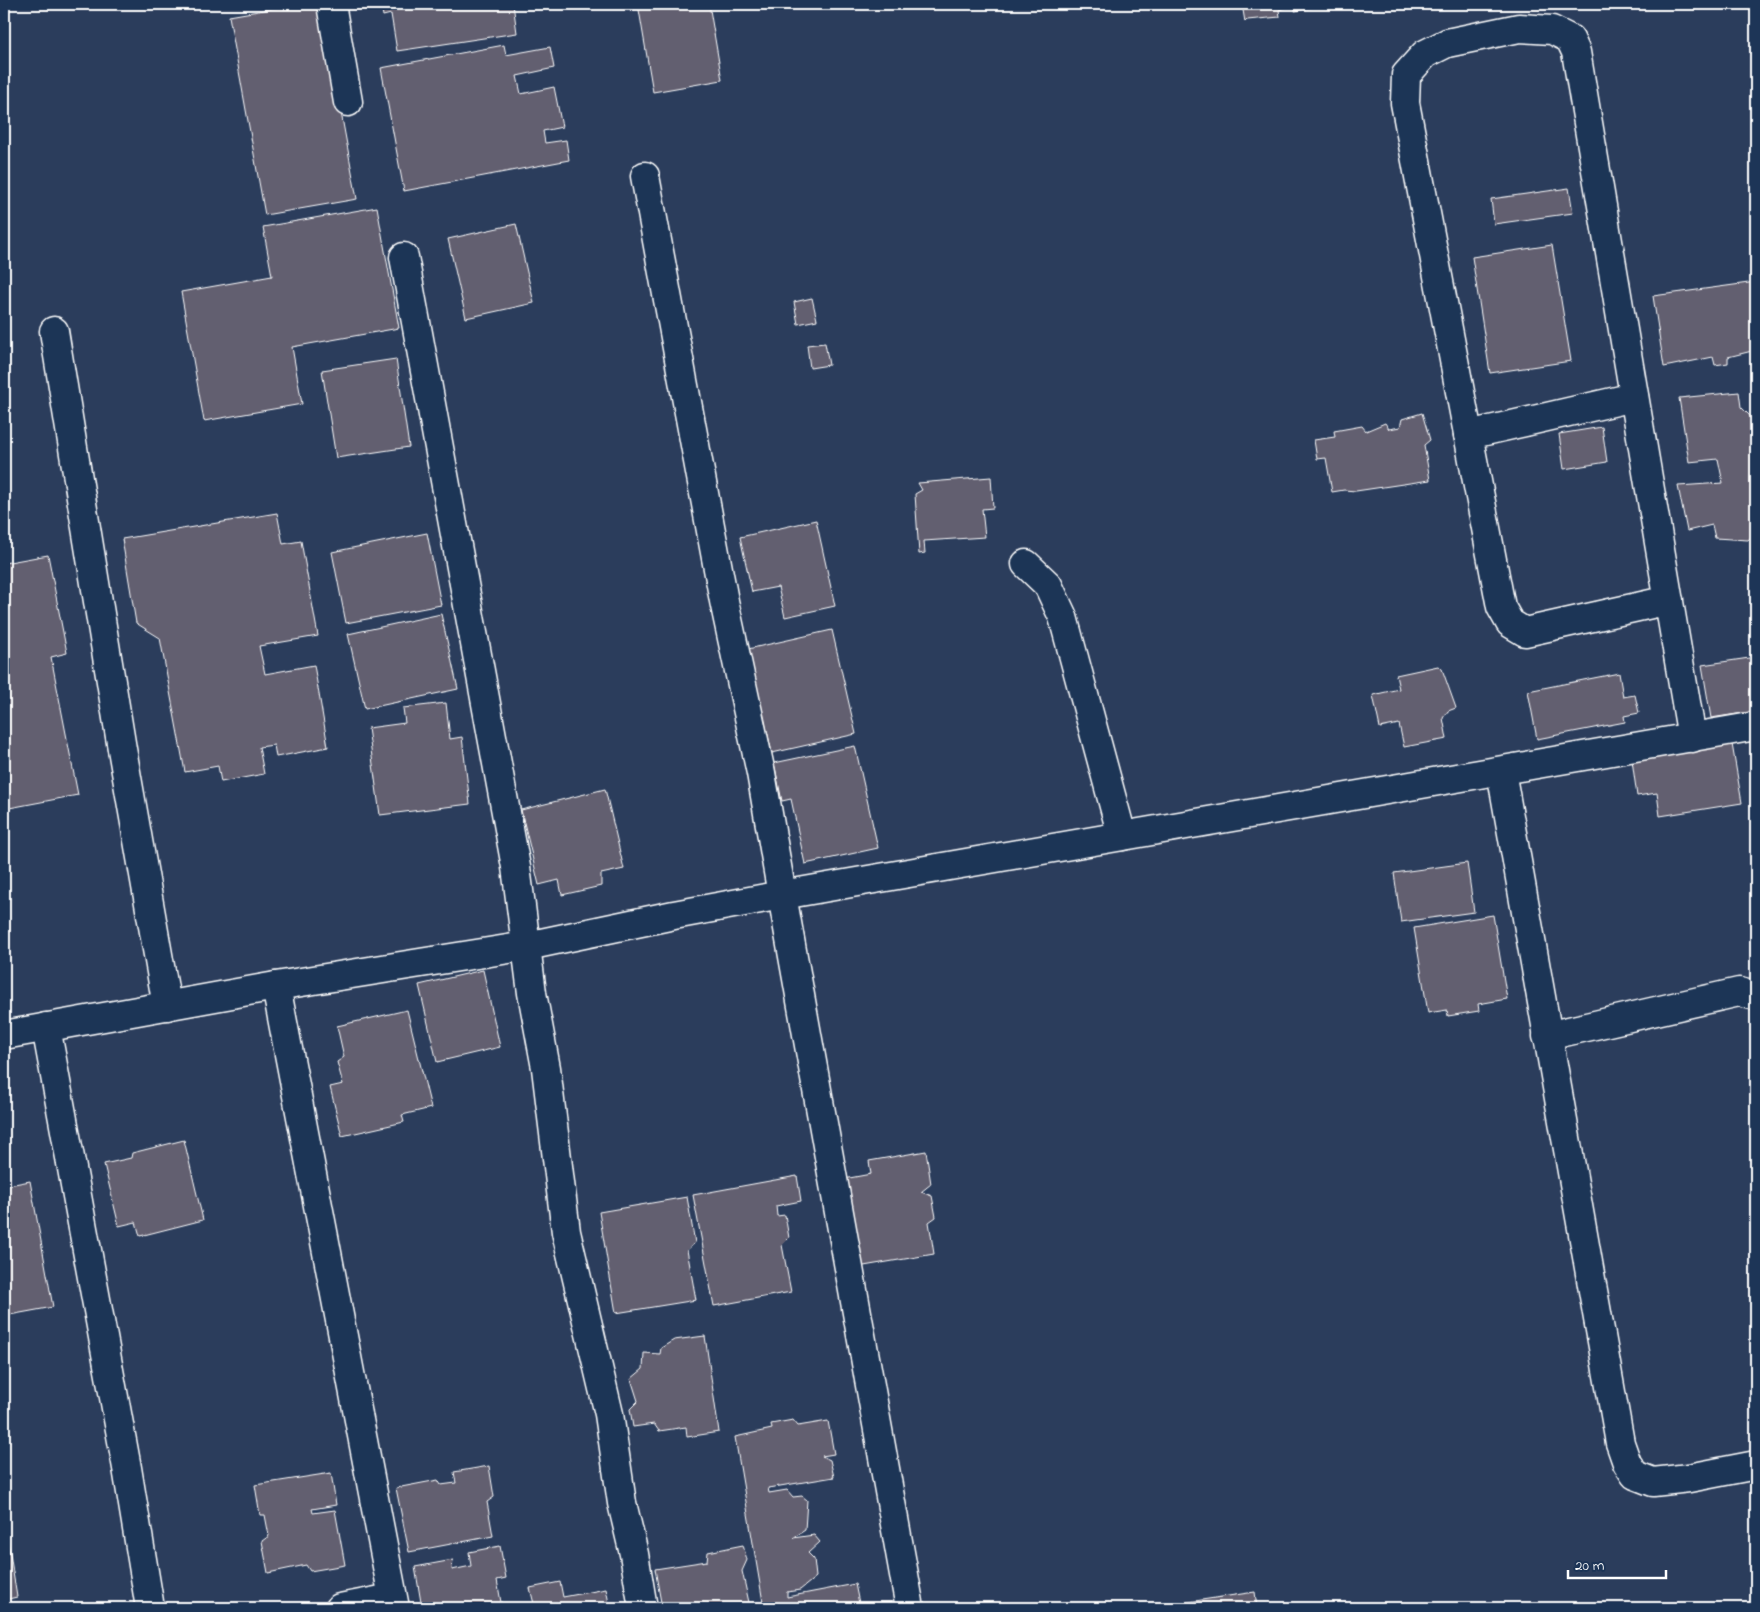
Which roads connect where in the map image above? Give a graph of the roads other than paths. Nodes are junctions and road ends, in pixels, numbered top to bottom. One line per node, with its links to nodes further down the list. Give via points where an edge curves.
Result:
1 (331, 4): 2 (street)
2 (348, 102)
3 (645, 176): 14 (street)
4 (404, 257): 15 (street, via 516,867)
5 (54, 331): 18 (street)
6 (1634, 397): 7 (street); 7 (street, via 1576,52 1570,39 1552,30 1520,28 1447,43 1425,54 1406,75 1405,103); 9 (street)
7 (1468, 435): 9 (street, via 1501,607 1510,623 1525,632)
8 (1026, 564): 13 (street, via 1048,585 1063,617)
9 (1669, 600): 11 (street)
10 (1756, 726): 11 (street)
11 (1692, 738): 12 (street)
12 (1500, 771): 13 (street); 21 (street)
13 (1122, 836): 14 (street)
14 (782, 895): 15 (street); 27 (street)
15 (527, 946): 16 (street); 26 (street, via 566,1232 608,1414)
16 (276, 986): 18 (street); 23 (street)
17 (1756, 996): 21 (street, via 1739,992)
18 (167, 1006): 19 (street)
19 (46, 1027): 20 (street); 24 (street)
20 (4, 1035)
21 (1547, 1036): 22 (street, via 1620,1443 1627,1463 1635,1475 1653,1482)
22 (1756, 1465)
23 (394, 1603): 25 (street)
24 (150, 1608)
25 (340, 1608)
26 (643, 1608)
27 (910, 1608)

